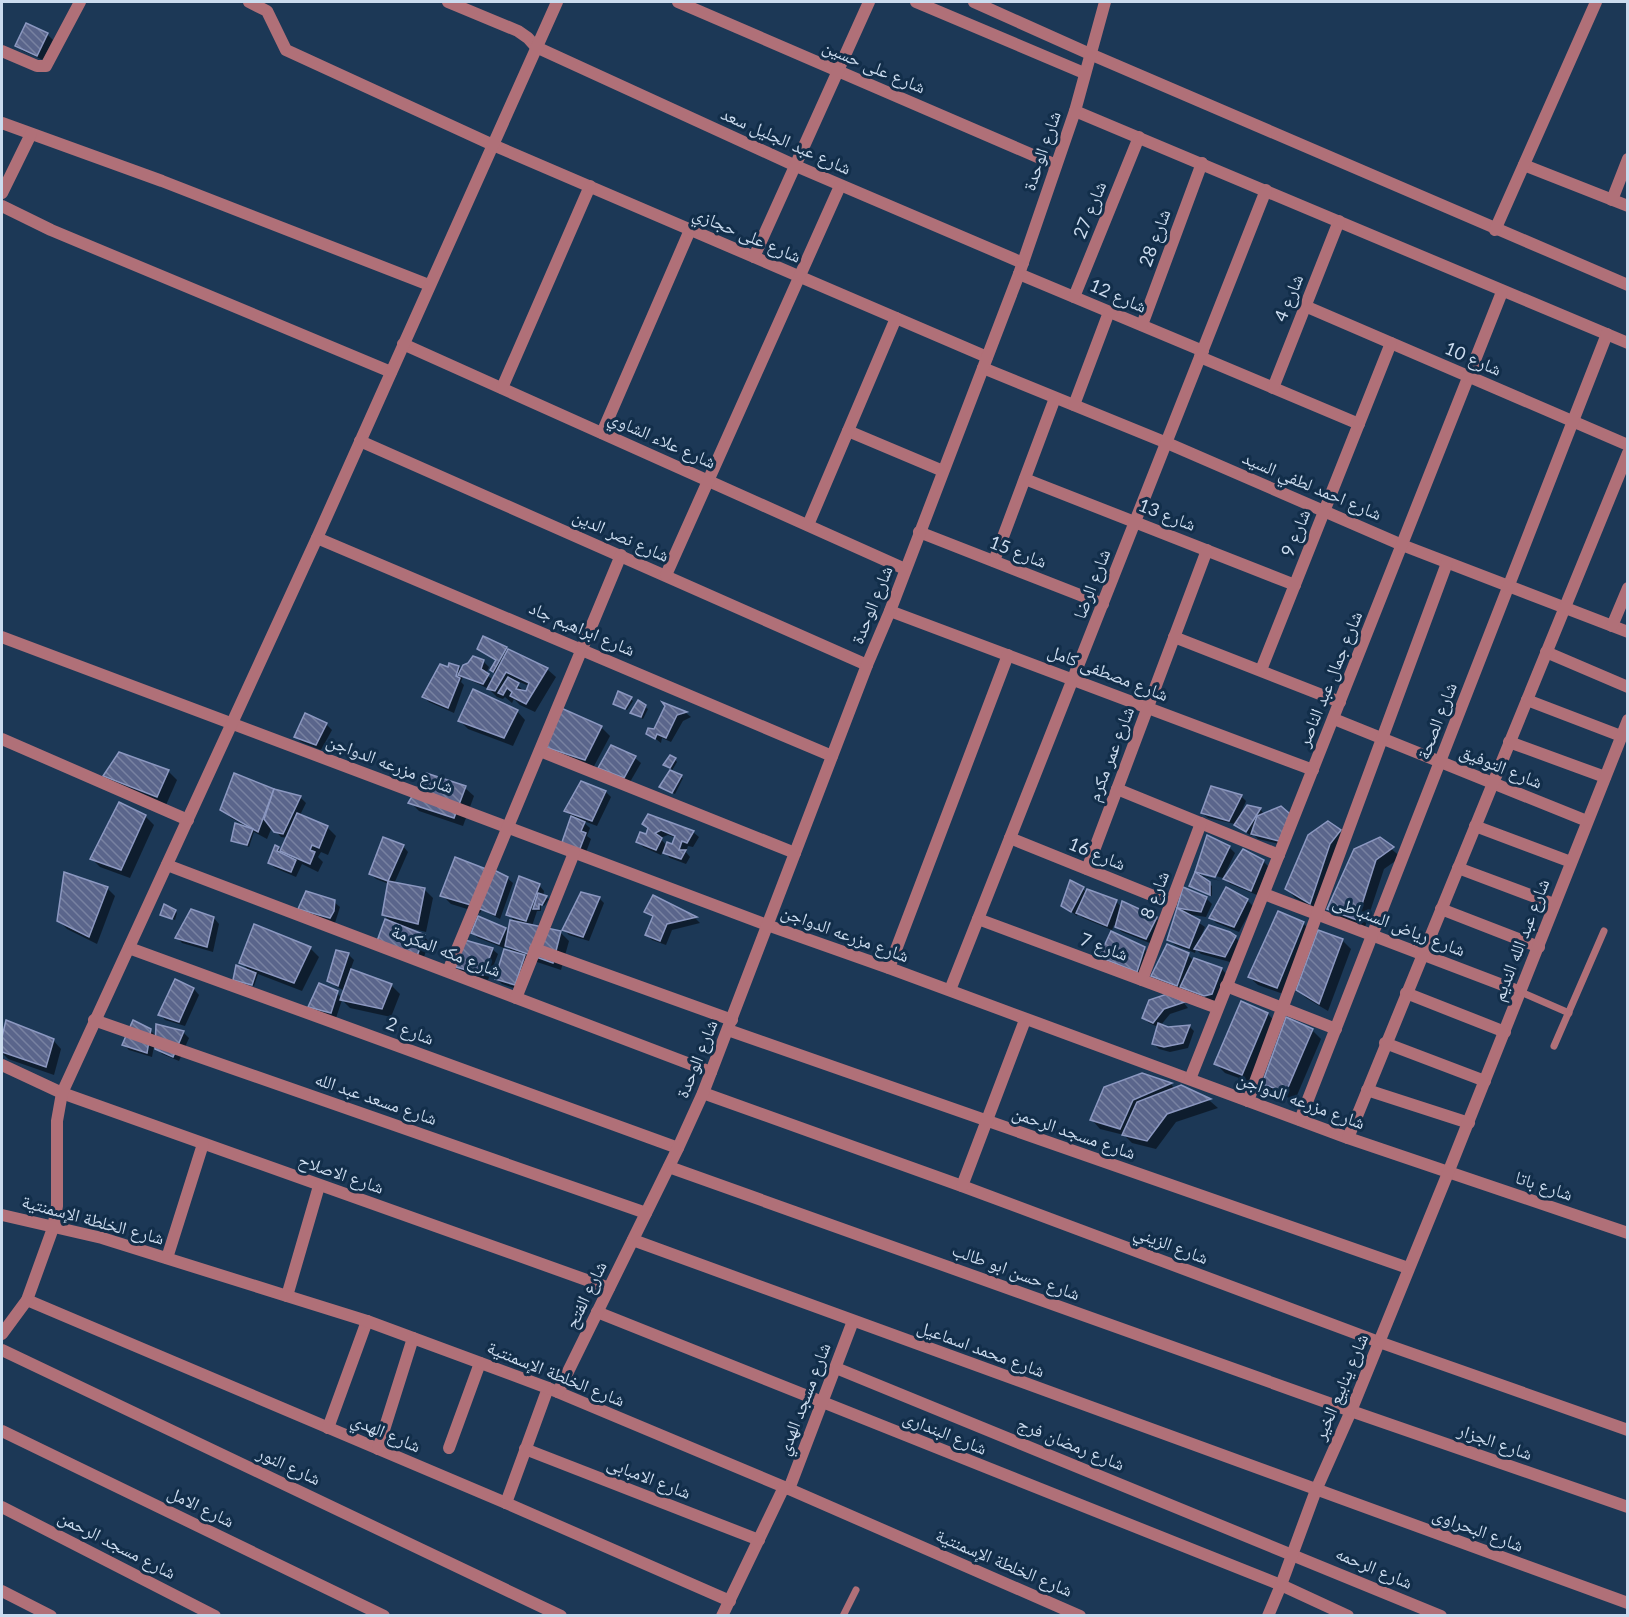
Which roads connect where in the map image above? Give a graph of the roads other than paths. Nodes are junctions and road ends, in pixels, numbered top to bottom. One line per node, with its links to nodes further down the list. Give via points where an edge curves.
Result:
1 (78, 2): 12 (street, via 46,66)
2 (249, 2): 20 (street, شارع على حجازي, via 267,11 286,50)
3 (448, 2): 11 (street, شارع عبد الجليل سعد, via 518,32)
4 (556, 2): 11 (street)
5 (678, 2): 14 (street, شارع على حسين)
6 (868, 2): 14 (street)
7 (916, 2): 15 (street)
8 (974, 2): 13 (street)
9 (1105, 2): 13 (street, شارع الوحدة)
10 (1596, 2): 24 (street)
11 (536, 47): 20 (street); 25 (street, شارع عبد الجليل سعد)
12 (2, 51)
13 (1090, 54): 15 (street, شارع الوحدة); 35 (street)
14 (839, 71): 23 (street, شارع على حسين); 25 (street)
15 (1084, 73): 16 (street, شارع الوحدة)
16 (1075, 111): 19 (street); 23 (street, شارع الوحدة)
17 (2, 123): 18 (street)
18 (31, 134): 29 (street); 39 (street)
19 (1139, 137): 22 (street); 42 (street, شارع 27)
20 (493, 145): 26 (street, شارع على حجازي); 39 (street)
21 (1628, 159): 30 (street)
22 (1202, 163): 28 (street); 46 (street, شارع 28)
23 (1056, 165): 37 (street, شارع الوحدة)
24 (1524, 165): 30 (street); 35 (street)
25 (796, 166): 27 (street, شارع عبد الجليل سعد); 36 (street)
26 (590, 186): 34 (street, شارع على حجازي); 55 (street)
27 (840, 186): 37 (street, شارع عبد الجليل سعد); 38 (street)
28 (1266, 190): 33 (street); 51 (street, شارع الرضا)
29 (2, 193)
30 (1612, 200): 32 (street)
31 (2, 206): 53 (street)
32 (1628, 206)
33 (1339, 221): 41 (street); 43 (street, شارع 4)
34 (690, 230): 36 (street, شارع على حجازي); 62 (street)
35 (1495, 230): 40 (street)
36 (754, 257): 38 (street, شارع على حجازي)
37 (1021, 268): 42 (street, شارع 12); 52 (street, شارع الوحدة)
38 (800, 277): 45 (street, شارع على حجازي); 69 (street)
39 (429, 285): 50 (street)
40 (1628, 285)
41 (1502, 292): 47 (street); 54 (street, شارع جمال عبد الناصر)
42 (1074, 297): 44 (street, شارع 12)
43 (1305, 306): 48 (street, شارع 10); 56 (street, شارع 4)
44 (1109, 312): 46 (street, شارع 12); 58 (street)
45 (896, 318): 52 (street, شارع على حجازي); 61 (street)
46 (1142, 325): 51 (street, شارع 12)
47 (1607, 334): 49 (street); 59 (street, شارع الصحة)
48 (1391, 343): 54 (street, شارع 10); 60 (street, شارع 9)
49 (1628, 343)
50 (403, 344): 53 (street); 55 (street, شارع علاء الشاوي)
51 (1201, 354): 56 (street, شارع 12); 64 (street, شارع الرضا)
52 (986, 363): 57 (street, شارع احمد لطفي السيد); 67 (street, شارع الوحدة)
53 (391, 372): 63 (street)
54 (1469, 377): 59 (street, شارع 10); 75 (street, شارع جمال عبد الناصر)
55 (502, 388): 62 (street, شارع علاء الشاوي)
56 (1273, 388): 60 (street, شارع 12)
57 (1055, 398): 58 (street, شارع احمد لطفي السيد); 68 (street)
58 (1074, 405): 64 (street, شارع احمد لطفي السيد)
59 (1574, 422): 65 (street, شارع 10); 83 (street, شارع الصحة)
60 (1359, 424): 70 (street, شارع 9)
61 (848, 431): 67 (street); 72 (street)
62 (602, 433): 69 (street, شارع علاء الشاوي)
63 (360, 441): 74 (street); 77 (street, شارع نصر الدين)
64 (1167, 443): 70 (street, شارع احمد لطفي السيد); 71 (street, شارع الرضا)
65 (1628, 445)
66 (1628, 453): 86 (street)
67 (943, 471): 73 (street, شارع الوحدة)
68 (1024, 479): 71 (street, شارع 13); 78 (street)
69 (708, 480): 72 (street, شارع علاء الشاوي); 81 (street)
70 (1324, 511): 75 (street, شارع احمد لطفي السيد); 82 (street, شارع 9)
71 (1136, 522): 76 (street, شارع 13); 85 (street, شارع الرضا)
72 (808, 525): 80 (street, شارع علاء الشاوي)
73 (919, 532): 78 (street, شارع 15); 80 (street, شارع الوحدة)
74 (317, 538): 92 (street, شارع ابراهيم جاد); 104 (street)
75 (1402, 545): 79 (street, شارع احمد لطفي السيد); 100 (street, شارع جمال عبد الناصر)
76 (1207, 550): 82 (street, شارع 13); 90 (street, شارع عمر مكرم)
77 (621, 555): 81 (street, شارع نصر الدين); 92 (street)
78 (994, 561): 85 (street, شارع 15)
79 (1447, 562): 83 (street, شارع احمد لطفي السيد); 106 (street)
80 (905, 569): 87 (street, شارع الوحدة)
81 (666, 575): 95 (street, شارع نصر الدين)
82 (1295, 585): 96 (street, شارع 9)
83 (1509, 586): 86 (street, شارع احمد لطفي السيد); 111 (street, شارع الصحة)
84 (1628, 588): 88 (street)
85 (1103, 604): 97 (street, شارع الرضا)
86 (1564, 607): 88 (street, شارع احمد لطفي السيد); 93 (street)
87 (890, 610): 94 (street, شارع مصطفى كامل); 95 (street, شارع الوحدة)
88 (1612, 626): 89 (street, شارع احمد لطفي السيد)
89 (1628, 632)
90 (1174, 637): 96 (street); 101 (street, شارع عمر مكرم)
91 (2, 638): 104 (street, شارع مزرعه الدواجن)
92 (582, 648): 109 (street); 110 (street, شارع ابراهيم جاد)
93 (1546, 652): 98 (street); 99 (street)
94 (1008, 655): 97 (street, شارع مصطفى كامل); 142 (street)
95 (867, 665): 110 (street, شارع الوحدة)
96 (1261, 670): 100 (street)
97 (1073, 680): 101 (street, شارع مصطفى كامل); 121 (street, شارع الرضا)
98 (1628, 687)
99 (1527, 700): 105 (street); 108 (street)
100 (1340, 702): 102 (street, شارع جمال عبد الناصر)
101 (1148, 708): 112 (street, شارع مصطفى كامل); 115 (street, شارع عمر مكرم)
102 (1334, 719): 106 (street, شارع التوفيق); 112 (street, شارع جمال عبد الناصر)
103 (1628, 720): 105 (street, شارع عبد الله النديم)
104 (231, 723): 116 (street); 120 (street, شارع مزرعه الدواجن)
105 (1621, 736): 113 (street, شارع عبد الله النديم)
106 (1382, 738): 111 (street, شارع التوفيق); 133 (street)
107 (2, 740): 116 (street)
108 (1509, 742): 113 (street); 114 (street)
109 (540, 751): 120 (street); 123 (street)
110 (832, 756): 123 (street, شارع الوحدة)
111 (1440, 762): 114 (street, شارع التوفيق); 137 (street, شارع الصحة)
112 (1313, 770): 124 (street, شارع جمال عبد الناصر)
113 (1605, 777): 117 (street, شارع عبد الله النديم)
114 (1493, 783): 117 (street, شارع التوفيق); 119 (street)
115 (1117, 789): 118 (street); 128 (street, شارع عمر مكرم)
116 (188, 820): 126 (street)
117 (1587, 821): 125 (street, شارع عبد الله النديم)
118 (1201, 823): 124 (street); 130 (street, شارع 8)
119 (1475, 826): 125 (street); 127 (street)
120 (508, 828): 122 (street, شارع مزرعه الدواجن); 143 (street)
121 (1010, 838): 128 (street, شارع 16); 134 (street, شارع الرضا)
122 (574, 853): 135 (street, شارع مزرعه الدواجن); 140 (street)
123 (795, 853): 135 (street, شارع الوحدة)
124 (1279, 855): 129 (street, شارع جمال عبد الناصر)
125 (1571, 862): 131 (street, شارع عبد الله النديم)
126 (167, 865): 139 (street); 143 (street, شارع مكه المكرمة)
127 (1458, 868): 131 (street); 132 (street)
128 (1087, 869): 130 (street, شارع 16)
129 (1264, 894): 133 (street, شارع رياض السنباطى); 145 (street, شارع جمال عبد الناصر)
130 (1171, 903): 144 (street, شارع 8)
131 (1554, 904): 138 (street, شارع عبد الله النديم)
132 (1441, 909): 138 (street); 141 (street)
133 (1317, 914): 137 (street, شارع رياض السنباطى); 151 (street)
134 (978, 919): 144 (street, شارع 7); 146 (street, شارع الرضا)
135 (767, 925): 142 (street, شارع مزرعه الدواجن); 155 (street, شارع الوحدة)
136 (1604, 931): 152 (lane)
137 (1373, 935): 141 (street, شارع رياض السنباطى); 156 (street, شارع الصحة)
138 (1539, 947): 147 (street, شارع عبد الله النديم)
139 (129, 948): 153 (street); 173 (street, شارع 2)
140 (535, 949): 149 (street); 155 (street, شارع مسجد الرحمن)
141 (1423, 955): 147 (street, شارع رياض السنباطى); 148 (street)
142 (889, 968): 146 (street, شارع مزرعه الدواجن)
143 (448, 971): 149 (street, شارع مكه المكرمة)
144 (1142, 980): 150 (street, شارع 7)
145 (1226, 986): 150 (street, شارع جمال عبد الناصر); 151 (street)
146 (950, 990): 154 (street, شارع مزرعه الدواجن)
147 (1521, 992): 152 (lane); 157 (street, شارع عبد الله النديم)
148 (1406, 993): 157 (street); 158 (street)
149 (516, 998): 161 (street, شارع مكه المكرمة)
150 (1217, 1008): 162 (street, شارع جمال عبد الناصر)
151 (1282, 1008): 156 (street); 167 (street)
152 (1569, 1013): 159 (lane)
153 (94, 1020): 165 (street); 178 (street, شارع مسعد عبد الله)
154 (1025, 1020): 162 (street, شارع مزرعه الدواجن); 169 (street)
155 (730, 1025): 161 (street, شارع الوحدة); 169 (street, شارع مسجد الرحمن)
156 (1336, 1029): 168 (street, شارع الصحة)
157 (1505, 1032): 163 (street, شارع عبد الله النديم)
158 (1385, 1043): 163 (street); 164 (street)
159 (1554, 1046)
160 (2, 1065): 165 (street, شارع الاصلاح)
161 (711, 1072): 166 (street, شارع الوحدة)
162 (1190, 1079): 167 (street, شارع مزرعه الدواجن)
163 (1485, 1081): 170 (street, شارع عبد الله النديم)
164 (1367, 1090): 170 (street); 171 (street)
165 (62, 1093): 172 (street, شارع الاصلاح); 180 (street, via 57,1121 57,1206)
166 (703, 1093): 173 (street, شارع الوحدة); 177 (street, شارع الزيني)
167 (1248, 1101): 168 (street, شارع مزرعه الدواجن)
168 (1300, 1120): 171 (street, شارع مزرعه الدواجن)
169 (986, 1121): 177 (street); 184 (street, شارع مسجد الرحمن)
170 (1469, 1123): 175 (street, شارع عبد الله النديم)
171 (1348, 1138): 175 (street, شارع مزرعه الدواجن)
172 (203, 1144): 176 (street, شارع الاصلاح); 183 (street)
173 (678, 1148): 174 (street, شارع الوحدة)
174 (669, 1167): 178 (street, شارع الوحدة); 199 (street, شارع حسن ابو طالب)
175 (1448, 1173): 181 (street, شارع باتا); 184 (street, شارع ينابيع الخير)
176 (319, 1186): 185 (street, شارع الاصلاح); 186 (street)
177 (962, 1186): 193 (street, شارع الزيني)
178 (646, 1213): 182 (street, شارع الفتح)
179 (2, 1215): 180 (street, شارع الخلطة الإسمنتية)
180 (53, 1228): 183 (street, شارع الخلطة الإسمنتية); 187 (street)
181 (1628, 1233)
182 (633, 1240): 185 (street, شارع الفتح); 190 (street, شارع محمد اسماعيل)
183 (167, 1258): 186 (street, شارع الخلطة الإسمنتية)
184 (1408, 1268): 193 (street, شارع ينابيع الخير)
185 (609, 1288): 188 (street, شارع الفتح)
186 (287, 1296): 189 (street, شارع الخلطة الإسمنتية)
187 (27, 1300): 191 (street); 200 (street, شارع الهدي)
188 (597, 1312): 197 (street, شارع الفتح); 198 (street, شارع البندارى)
189 (367, 1321): 192 (street, شارع الخلطة الإسمنتية); 200 (street)
190 (853, 1321): 196 (street, شارع مسجد الهدي); 207 (street, شارع محمد اسماعيل)
191 (2, 1334)
192 (413, 1338): 195 (street, شارع الخلطة الإسمنتية); 204 (street)
193 (1379, 1342): 199 (street, شارع ينابيع الخير); 201 (street, شارع الزيني)
194 (2, 1350): 221 (street, شارع النور)
195 (480, 1363): 197 (street, شارع الخلطة الإسمنتية); 203 (street)
196 (836, 1368): 198 (street, شارع مسجد الهدي); 212 (street, شارع رمضان فرج)
197 (553, 1390): 205 (street, شارع الفتح); 206 (street, شارع الخلطة الإسمنتية)
198 (822, 1403): 206 (street, شارع مسجد الهدي); 213 (street, شارع البندارى)
199 (1351, 1412): 207 (street, شارع ينابيع الخير); 210 (street, شارع الجزار)
200 (328, 1428): 204 (street, شارع الهدي)
201 (1628, 1430)
202 (2, 1431): 220 (street, شارع الامل)
203 (449, 1448)
204 (378, 1449): 208 (street, شارع الهدي)
205 (525, 1449): 208 (street, شارع الفتح); 211 (street, شارع الامبابى)
206 (786, 1488): 211 (street); 224 (street, شارع الخلطة الإسمنتية)
207 (1316, 1490): 212 (street, شارع ينابيع الخير); 217 (street, شارع البحراوى)
208 (506, 1503): 216 (street, شارع الهدي)
209 (2, 1507): 219 (street, شارع مسجد الرحمن)
210 (1628, 1507)
211 (759, 1540): 216 (street)
212 (1293, 1553): 213 (street, شارع ينابيع الخير); 227 (street, شارع الرحمه)
213 (1281, 1585): 225 (street, شارع ينابيع الخير); 226 (street, شارع البندارى)
214 (856, 1590): 223 (lane)
215 (2, 1591): 218 (street)
216 (730, 1600): 222 (street)
217 (1628, 1603)
218 (51, 1616)
219 (215, 1616)
220 (384, 1616)
221 (561, 1616)
222 (722, 1616)
223 (843, 1616)
224 (1080, 1616)
225 (1268, 1616)
226 (1348, 1616)
227 (1441, 1616)

